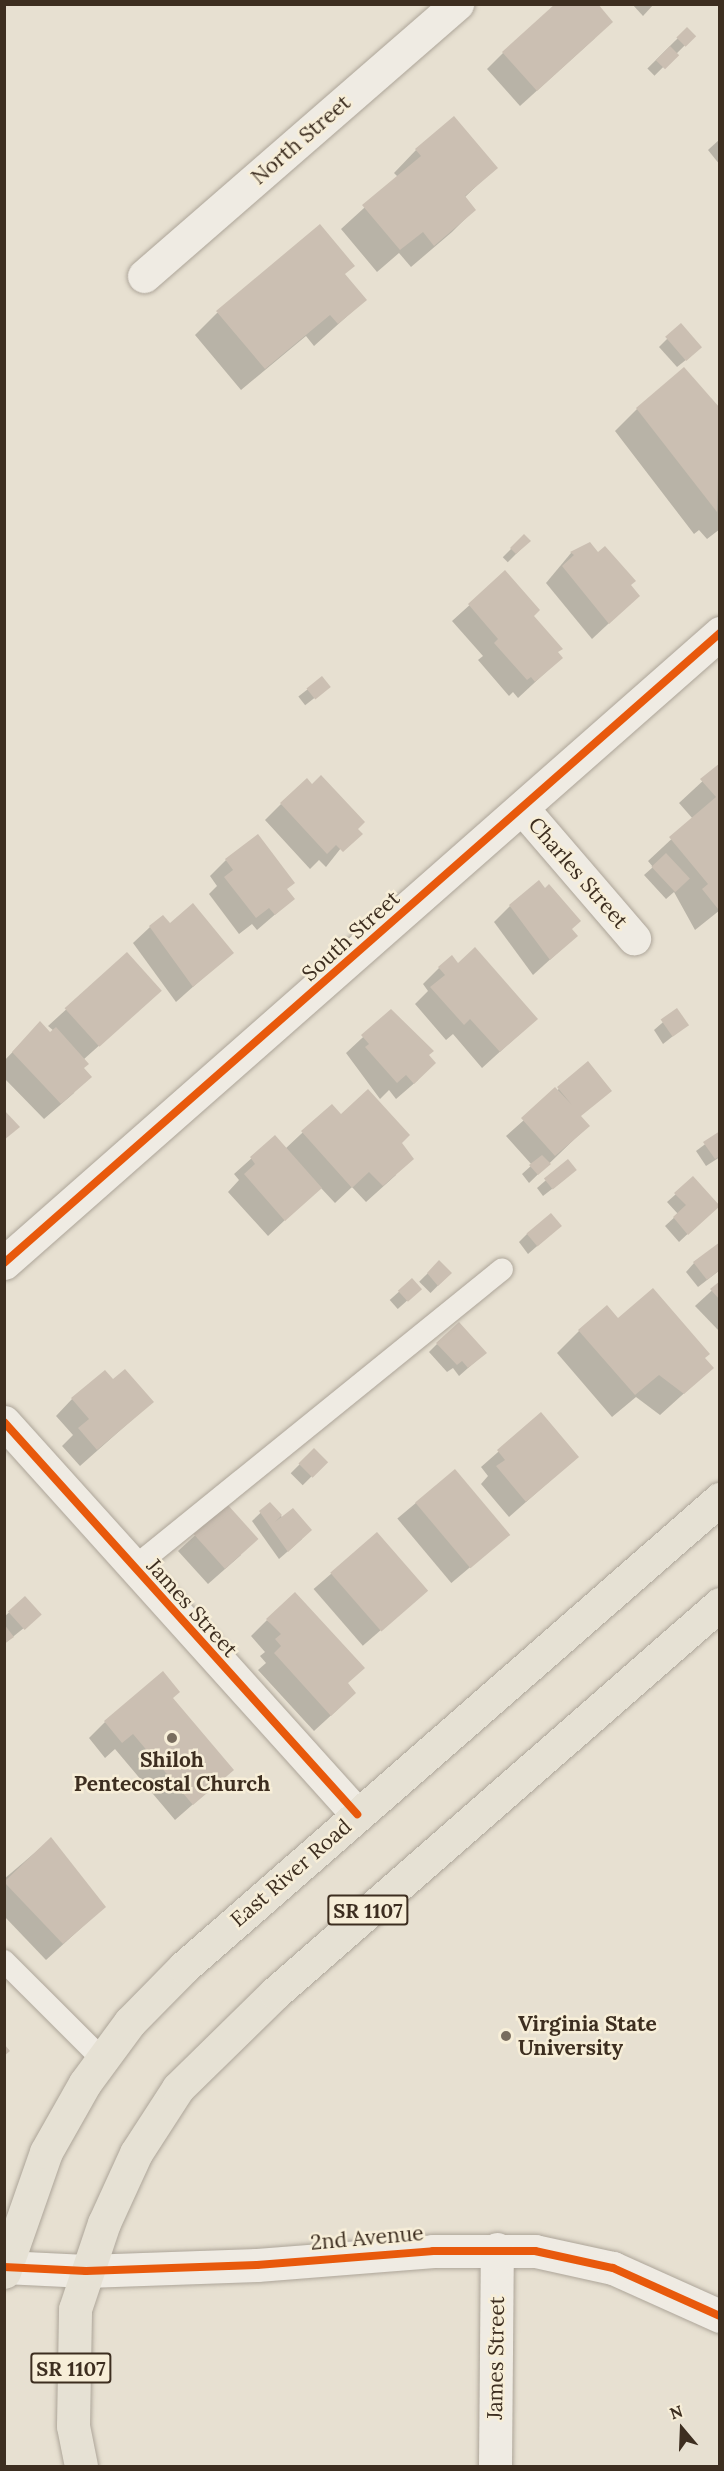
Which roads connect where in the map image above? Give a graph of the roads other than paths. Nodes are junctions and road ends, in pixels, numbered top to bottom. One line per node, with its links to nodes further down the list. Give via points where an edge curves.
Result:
1 (457, 4): 2 (street, North Street)
2 (144, 276)
3 (720, 633): 4 (street, South Street)
4 (522, 808): 5 (street, Charles Street); 6 (street, South Street)
5 (634, 938)
6 (4, 1263)
7 (502, 1269): 10 (lane)
8 (4, 1422): 10 (street, James Street)
9 (720, 1499): 12 (main road, East River Road)
10 (132, 1569): 12 (street, James Street)
11 (720, 1604): 17 (main road, SR 1107, via 216,2046 178,2088 136,2153)
12 (357, 1814): 14 (main road, East River Road, via 184,1966)
13 (4, 1961): 14 (lane)
14 (102, 2059): 16 (main road, East River Road, via 46,2152)
15 (497, 2249): 17 (street, 2nd Avenue); 18 (street, 2nd Avenue, via 572,2257 613,2268); 20 (street, James Street)
16 (5, 2268): 17 (street, 2nd Avenue)
17 (86, 2271): 19 (main road, SR 1107, via 71,2353 73,2426)
18 (720, 2316)
19 (81, 2466)
20 (495, 2466)

